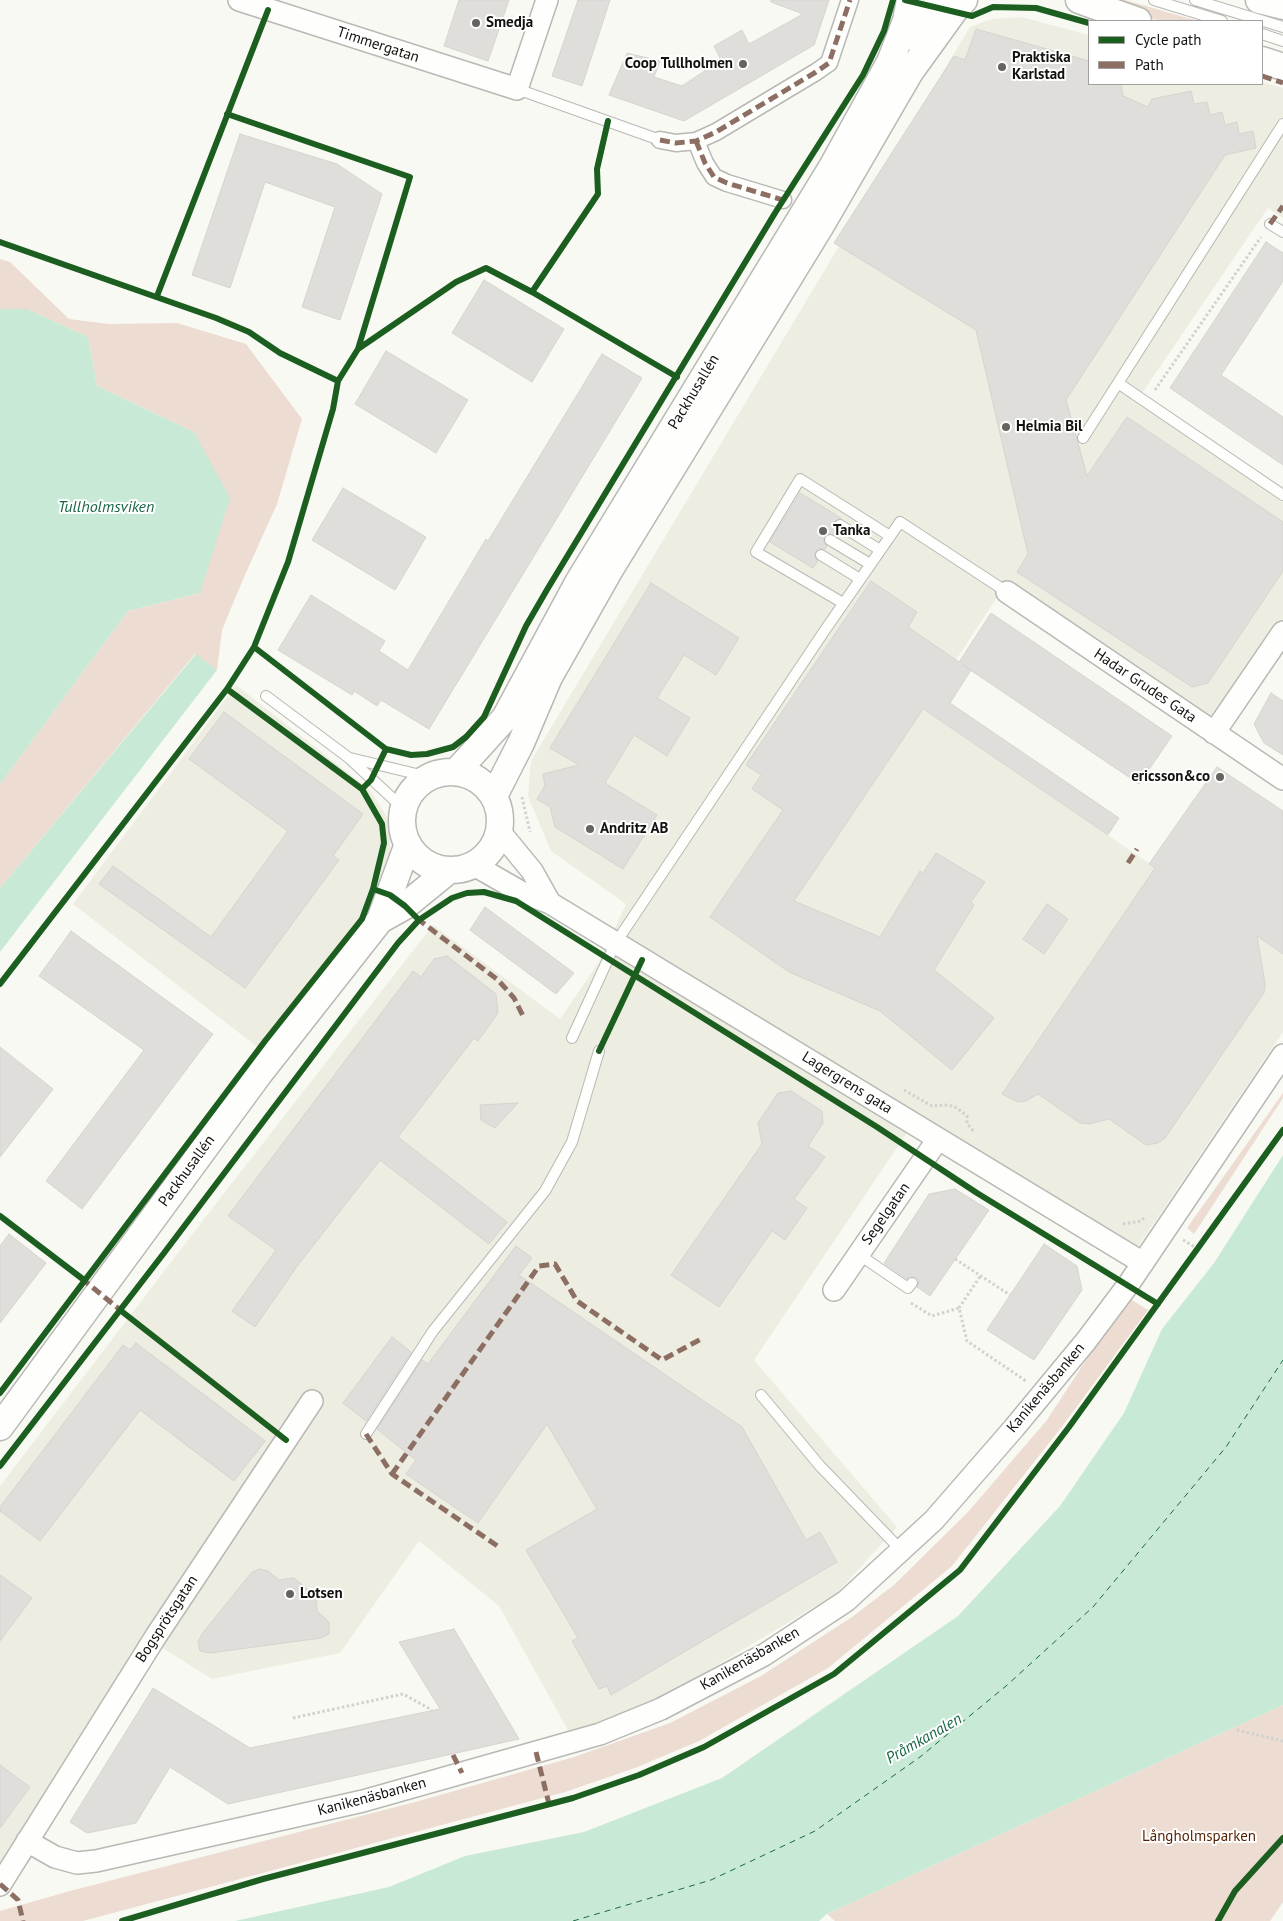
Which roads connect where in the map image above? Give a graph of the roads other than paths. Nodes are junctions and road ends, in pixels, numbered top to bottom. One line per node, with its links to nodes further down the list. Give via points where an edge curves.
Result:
1 (239, 0): 10 (street, Timmergatan)
2 (547, 0): 19 (street)
3 (850, 0): 22 (street, via 828,63)
4 (910, 0): 42 (street, Packhusallén, via 906,21 890,62 832,167 579,580 506,718)
5 (939, 0): 18 (street, Packhusallén, via 928,18)
6 (964, 0): 18 (street, Packhusallén)
7 (1079, 0): 12 (street)
8 (1154, 0): 13 (lane)
9 (1194, 0): 11 (lane)
10 (270, 5): 19 (street, Timmergatan)
11 (1273, 12)
12 (1135, 20)
13 (1219, 20)
14 (1263, 34): 15 (lane)
15 (1283, 41)
16 (1263, 60): 17 (street)
17 (1283, 67)
18 (910, 72): 45 (street, Packhusallén, via 820,228 599,587 549,677)
19 (517, 89): 21 (lane)
20 (1283, 124): 26 (lane)
21 (660, 140): 22 (street, via 676,143)
22 (696, 141): 23 (street, via 704,163 714,177)
23 (783, 200)
24 (1270, 224): 25 (lane)
25 (1283, 232)
26 (1118, 383): 27 (lane); 28 (lane)
27 (1083, 438)
28 (1283, 495)
29 (840, 525): 32 (lane)
30 (890, 536): 32 (lane); 36 (lane, via 900,522); 37 (lane, via 800,479 783,513 756,552)
31 (830, 540): 34 (lane)
32 (880, 550): 34 (lane)
33 (821, 555): 35 (lane)
34 (870, 564): 35 (lane)
35 (860, 579): 37 (lane)
36 (1007, 592): 40 (street, Hadar Grudes Gata)
37 (843, 602): 53 (lane)
38 (1283, 632): 40 (street)
39 (266, 696): 41 (lane)
40 (1214, 733): 44 (street, Hadar Grudes Gata)
41 (349, 758): 43 (lane); 46 (lane)
42 (456, 772): 43 (street); 45 (street, via 478,780)
43 (429, 777): 46 (street, via 409,796)
44 (1283, 778)
45 (494, 796): 47 (street, via 499,807)
46 (404, 809): 48 (street, via 402,821)
47 (500, 832): 49 (street, via 490,851); 51 (street, Lagergrens gata, via 532,871)
48 (408, 844): 50 (street, via 425,863); 52 (street, Packhusallén)
49 (474, 866): 50 (street); 51 (street, Lagergrens gata, via 521,892)
50 (448, 871): 52 (street, Packhusallén, via 405,906)
51 (550, 903): 53 (street, Lagergrens gata)
52 (380, 920): 64 (street, Packhusallén, via 259,1074)
53 (615, 944): 54 (lane); 57 (street, Lagergrens gata)
54 (572, 1038)
55 (599, 1051): 65 (lane, via 572,1142 545,1191 433,1331)
56 (1283, 1055): 59 (street, Kanikenäsbanken)
57 (938, 1139): 58 (street, Segelgatan); 59 (street, Lagergrens gata)
58 (858, 1254): 60 (lane, via 908,1288); 61 (street, Segelgatan)
59 (1143, 1263): 66 (street, Kanikenäsbanken, via 1086,1341 1020,1420 934,1520)
60 (912, 1283)
61 (834, 1290)
62 (761, 1395): 66 (lane, via 820,1466)
63 (312, 1400): 67 (street, Bogsprötsgatan, via 156,1636)
64 (0, 1427)
65 (366, 1434)
66 (901, 1550): 67 (street, Kanikenäsbanken, via 846,1601 764,1655 661,1709 600,1734 363,1801 96,1861 70,1861)
67 (27, 1841): 68 (street)
68 (0, 1885)

